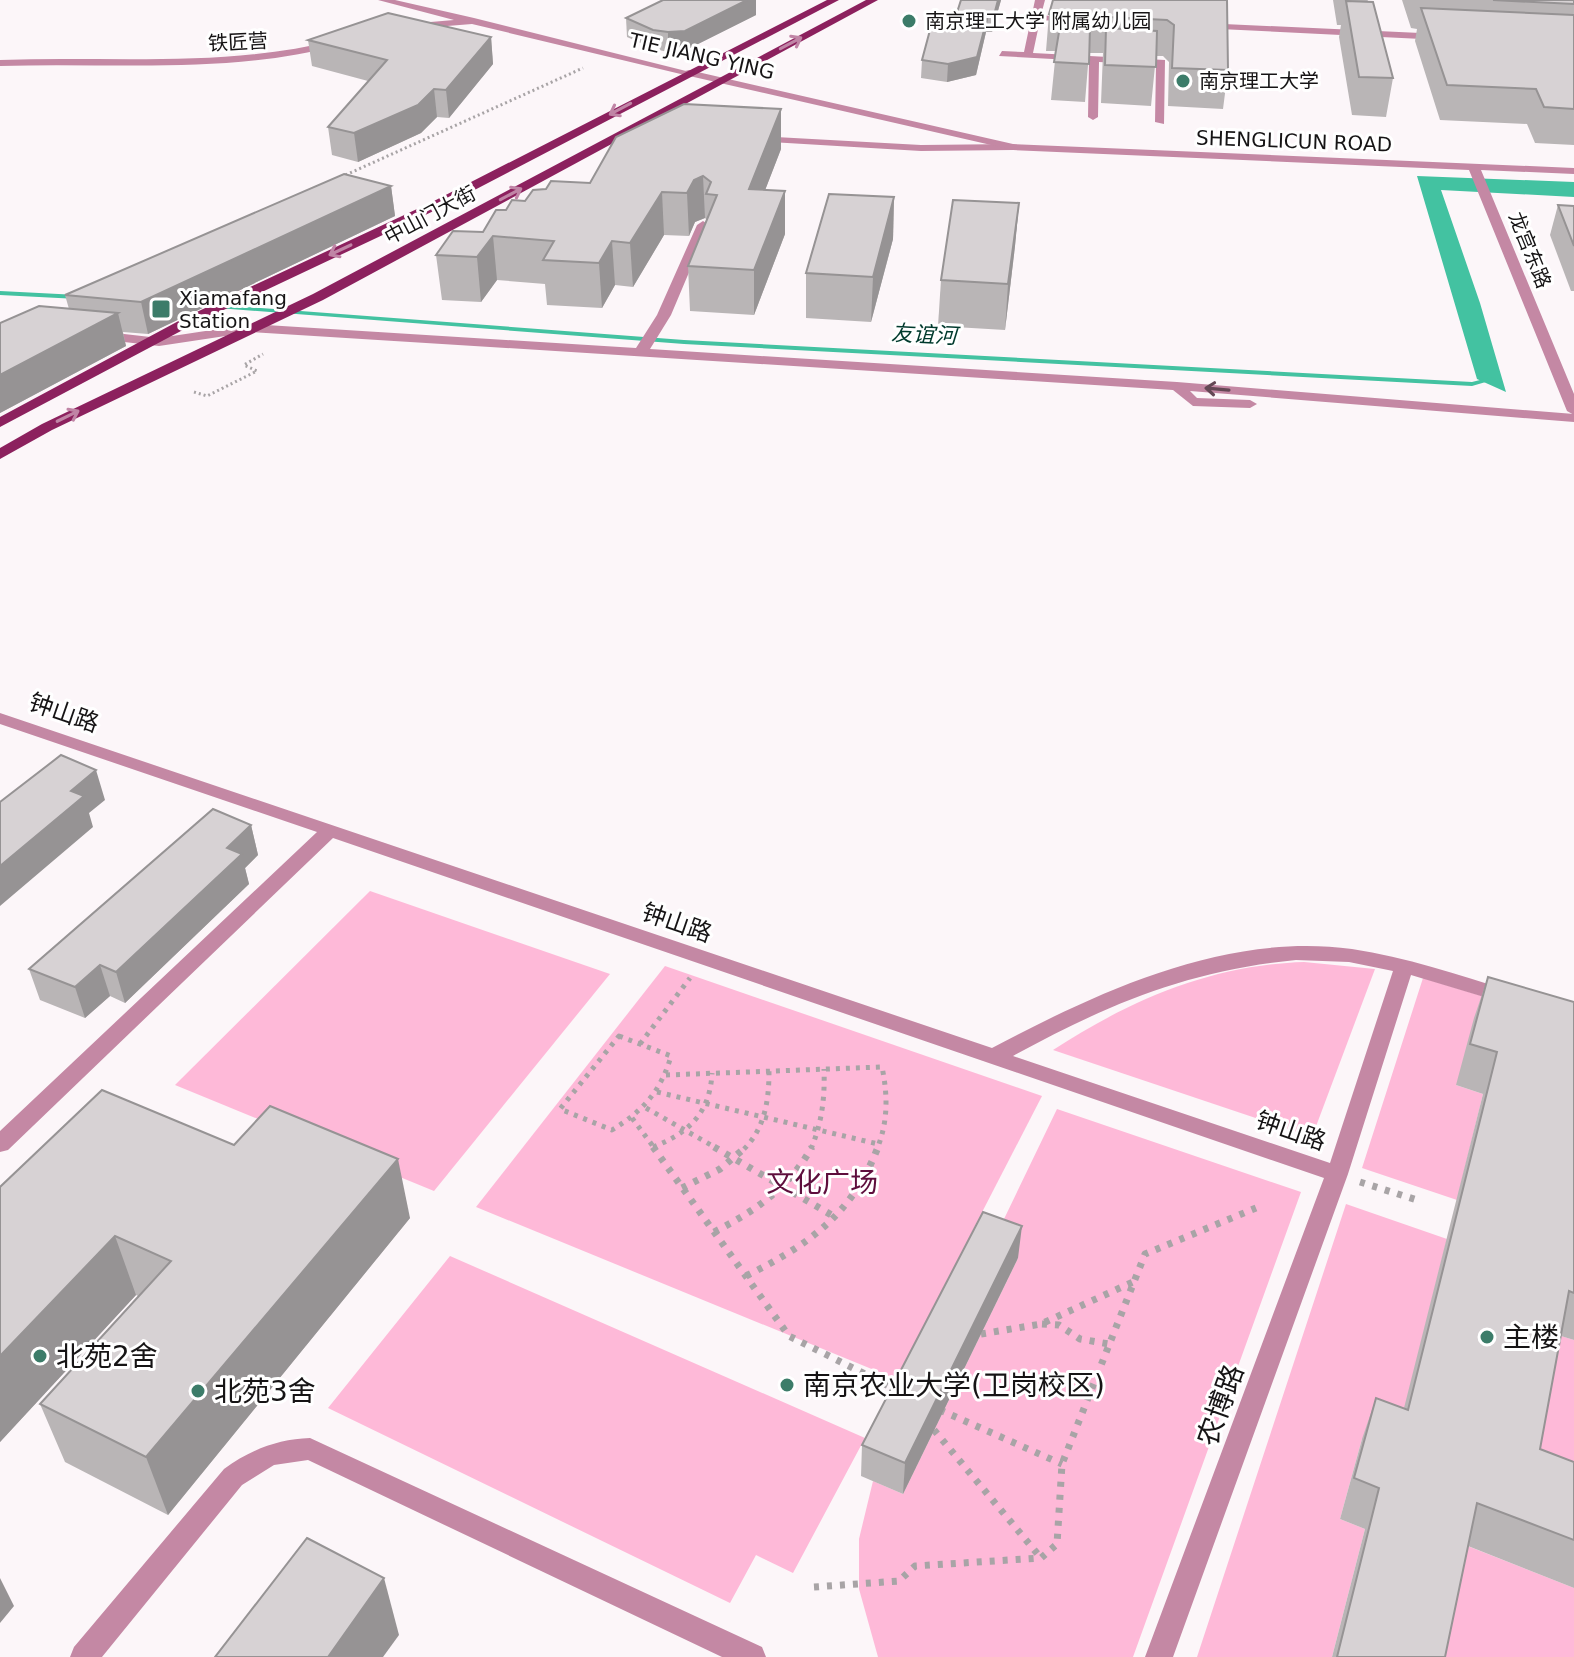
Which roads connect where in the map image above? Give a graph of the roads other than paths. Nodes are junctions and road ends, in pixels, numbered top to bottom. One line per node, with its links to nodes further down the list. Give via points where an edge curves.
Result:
1 (383, 0): 7 (street, TIE JIANG YING)
2 (834, 0): 16 (main road, 中山门大街)
3 (873, 0): 17 (main road, 中山门大街, one-way to 3)
4 (1040, 0): 5 (street)
5 (1035, 17): 6 (street); 13 (street)
6 (1081, 19)
7 (474, 21): 9 (street); 16 (street, TIE JIANG YING)
8 (1187, 25): 11 (street)
9 (394, 28)
10 (350, 38): 15 (street, 铁匠营, via 278,58)
11 (1455, 38)
12 (1002, 54): 13 (street)
13 (1028, 55): 14 (street)
14 (1094, 58): 18 (street); 19 (street, via 1161,62)
15 (0, 63)
16 (689, 73): 17 (street, TIE JIANG YING); 29 (main road, 中山门大街, one-way to 29, via 436,205 191,320)
17 (722, 79): 20 (main road, 中山门大街); 23 (street, TIE JIANG YING)
18 (1093, 117)
19 (1160, 122)
20 (630, 131): 21 (street); 27 (main road, 中山门大街, one-way to 20)
21 (660, 133)
22 (737, 137): 23 (street, via 921,148)
23 (1013, 147): 24 (street, SHENGLICUN ROAD)
24 (1476, 171): 25 (street, SHENGLICUN ROAD); 31 (street, 龙宫东路)
25 (1574, 171)
26 (703, 225): 30 (street, via 664,315)
27 (252, 328): 29 (street); 30 (street); 34 (main road, 中山门大街, one-way to 27)
28 (88, 333): 29 (street)
29 (159, 342): 33 (main road, 中山门大街, via 32,401)
30 (642, 349): 32 (street, via 1177,386 1193,402)
31 (1574, 411)
32 (1574, 418)
33 (0, 423)
34 (0, 454)
35 (0, 718): 36 (lane, 钟山路)
36 (329, 831): 39 (lane, 钟山路); 40 (lane)
37 (1404, 966): 38 (lane); 39 (lane, via 1340,954 1284,952 1212,965 1112,998); 41 (lane, 农博路)
38 (1517, 1000)
39 (995, 1056): 41 (lane, 钟山路)
40 (0, 1144)
41 (1337, 1174): 44 (lane, 农博路)
42 (84, 1657): 43 (lane, via 233,1477 273,1453 310,1449)
43 (752, 1657)
44 (1159, 1657)

